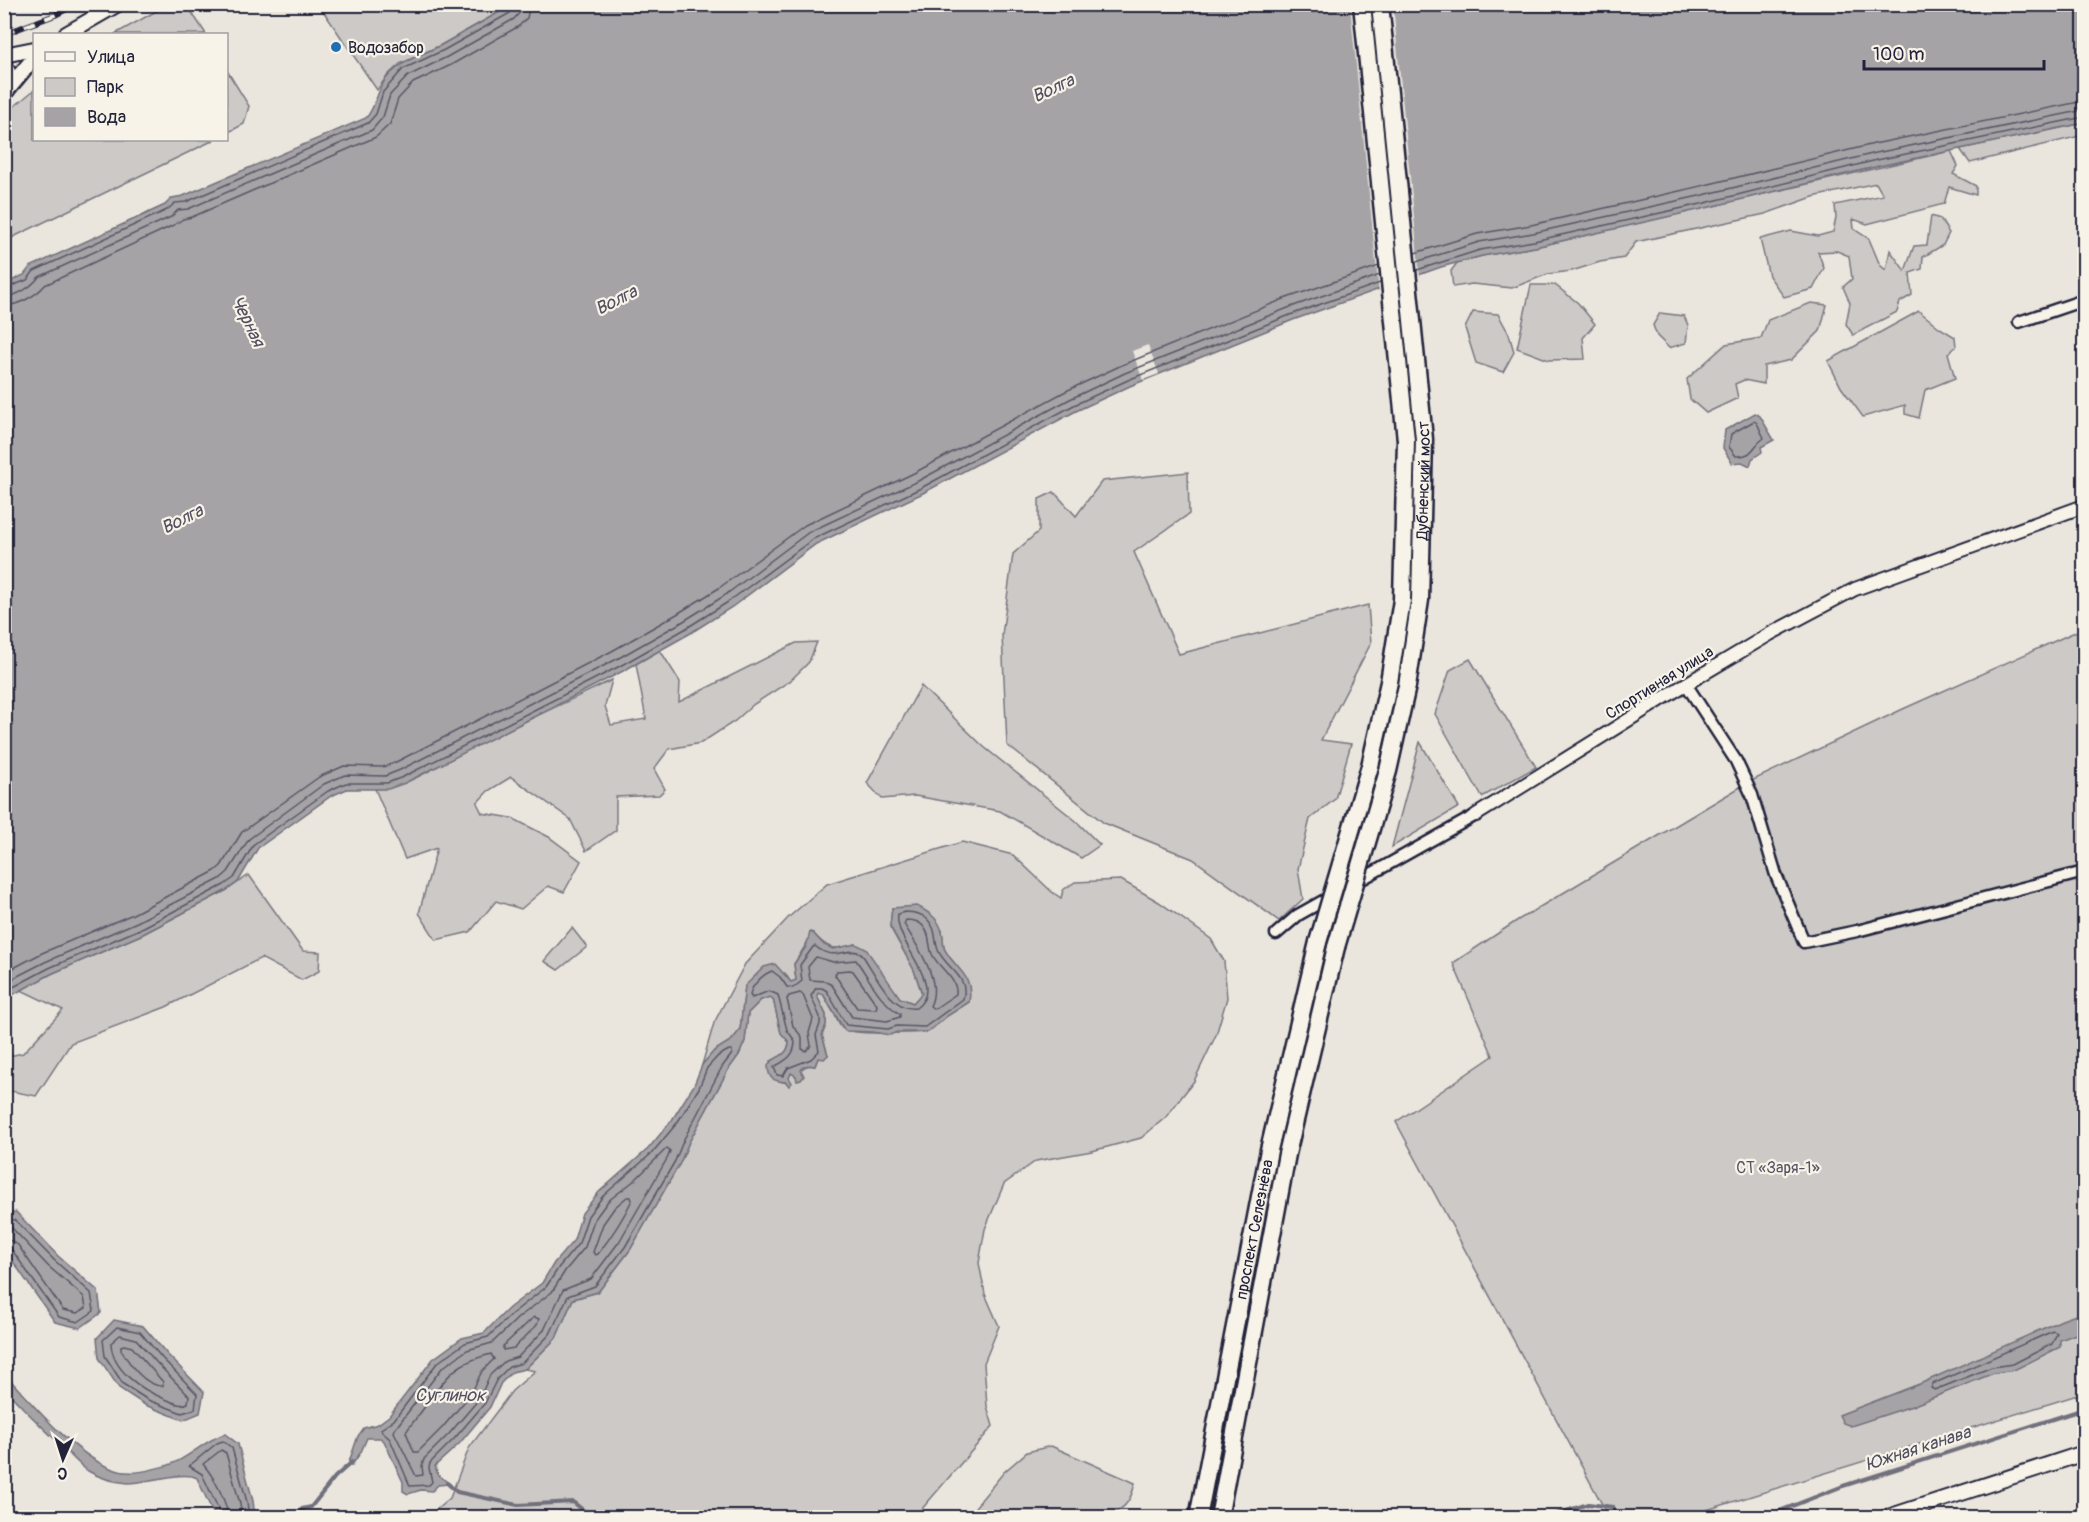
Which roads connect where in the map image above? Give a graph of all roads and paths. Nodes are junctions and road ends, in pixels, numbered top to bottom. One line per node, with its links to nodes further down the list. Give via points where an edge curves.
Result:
1 (118, 4): 4 (main road)
2 (1362, 4): 17 (main road, Дубненский мост, bridge, via 1406,440 1402,600 1370,766)
3 (1380, 4): 18 (main road, Дубненский мост, bridge, via 1424,439 1420,600 1407,686 1388,771)
4 (68, 33)
5 (33, 49): 6 (main road)
6 (4, 55)
7 (33, 59): 9 (main road)
8 (4, 65): 9 (main road, via 9,73)
9 (7, 92)
10 (2085, 300): 11 (street)
11 (2019, 322)
12 (2085, 506): 13 (street, Спортивная улица, via 1855,589)
13 (1686, 684): 14 (street, Спортивная улица); 15 (street, via 1736,761 1752,795 1776,875 1804,942)
14 (1476, 815): 16 (street, Спортивная улица, via 1298,915)
15 (2085, 872)
16 (1276, 934)
17 (1318, 942): 20 (main road, проспект Селезнёва, via 1269,1150)
18 (1336, 947): 21 (main road, проспект Селезнёва, via 1287,1154)
19 (2085, 1453): 22 (main road)
20 (1198, 1518)
21 (1219, 1518)
22 (1885, 1518)

